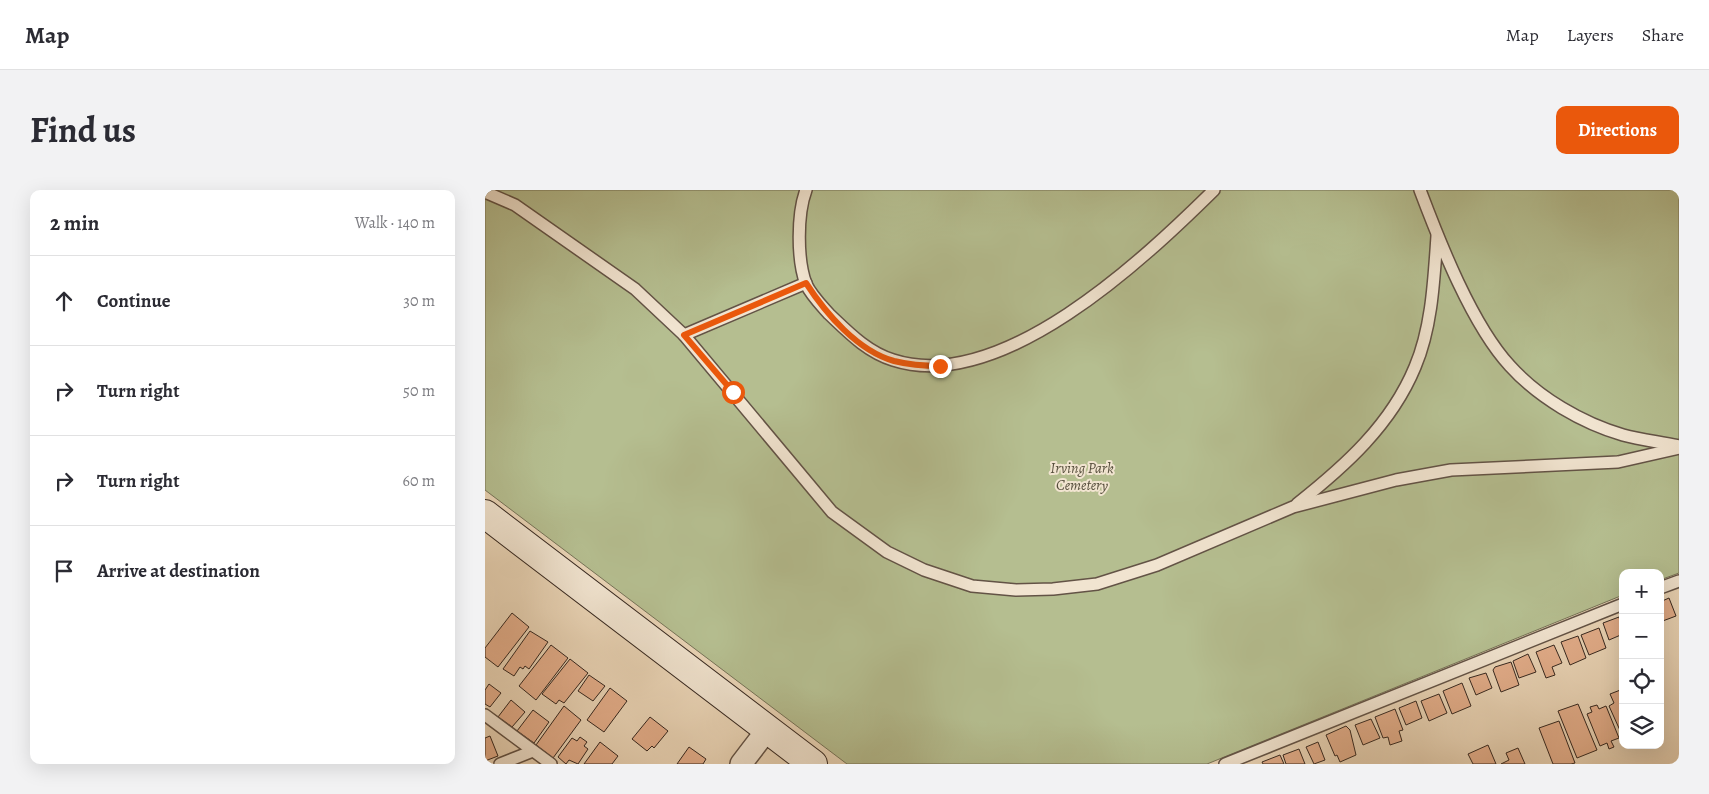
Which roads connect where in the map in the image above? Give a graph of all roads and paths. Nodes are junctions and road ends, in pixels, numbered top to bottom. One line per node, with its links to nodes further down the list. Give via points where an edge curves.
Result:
1 (505, 190): 6 (lane)
2 (806, 190): 8 (lane, via 800,222 800,253)
3 (1214, 190): 8 (lane, via 1109,286 1024,340 969,360 940,366 915,365 867,349 819,304)
4 (1420, 190): 7 (lane)
5 (485, 192): 6 (lane)
6 (515, 205): 9 (lane, via 635,290)
7 (1437, 234): 10 (lane, via 1490,341 1510,366 1536,390 1563,408 1623,435); 11 (lane, via 1425,331 1416,366 1400,398 1380,428 1351,459)
8 (806, 283): 9 (lane)
9 (684, 335): 11 (lane, via 832,512 887,552 924,570 972,586 1044,589 1097,584 1157,565)
10 (1679, 447): 11 (lane, via 1618,462 1451,470 1396,480)
11 (1293, 507)
12 (485, 514): 17 (main road)
13 (1679, 581): 14 (lane)
14 (1664, 587)
15 (1619, 606): 23 (lane)
16 (485, 715): 18 (lane)
17 (767, 730): 21 (street); 22 (main road)
18 (533, 751): 19 (lane); 20 (lane)
19 (500, 764)
20 (551, 764)
21 (741, 764)
22 (813, 764)
23 (1225, 764)

